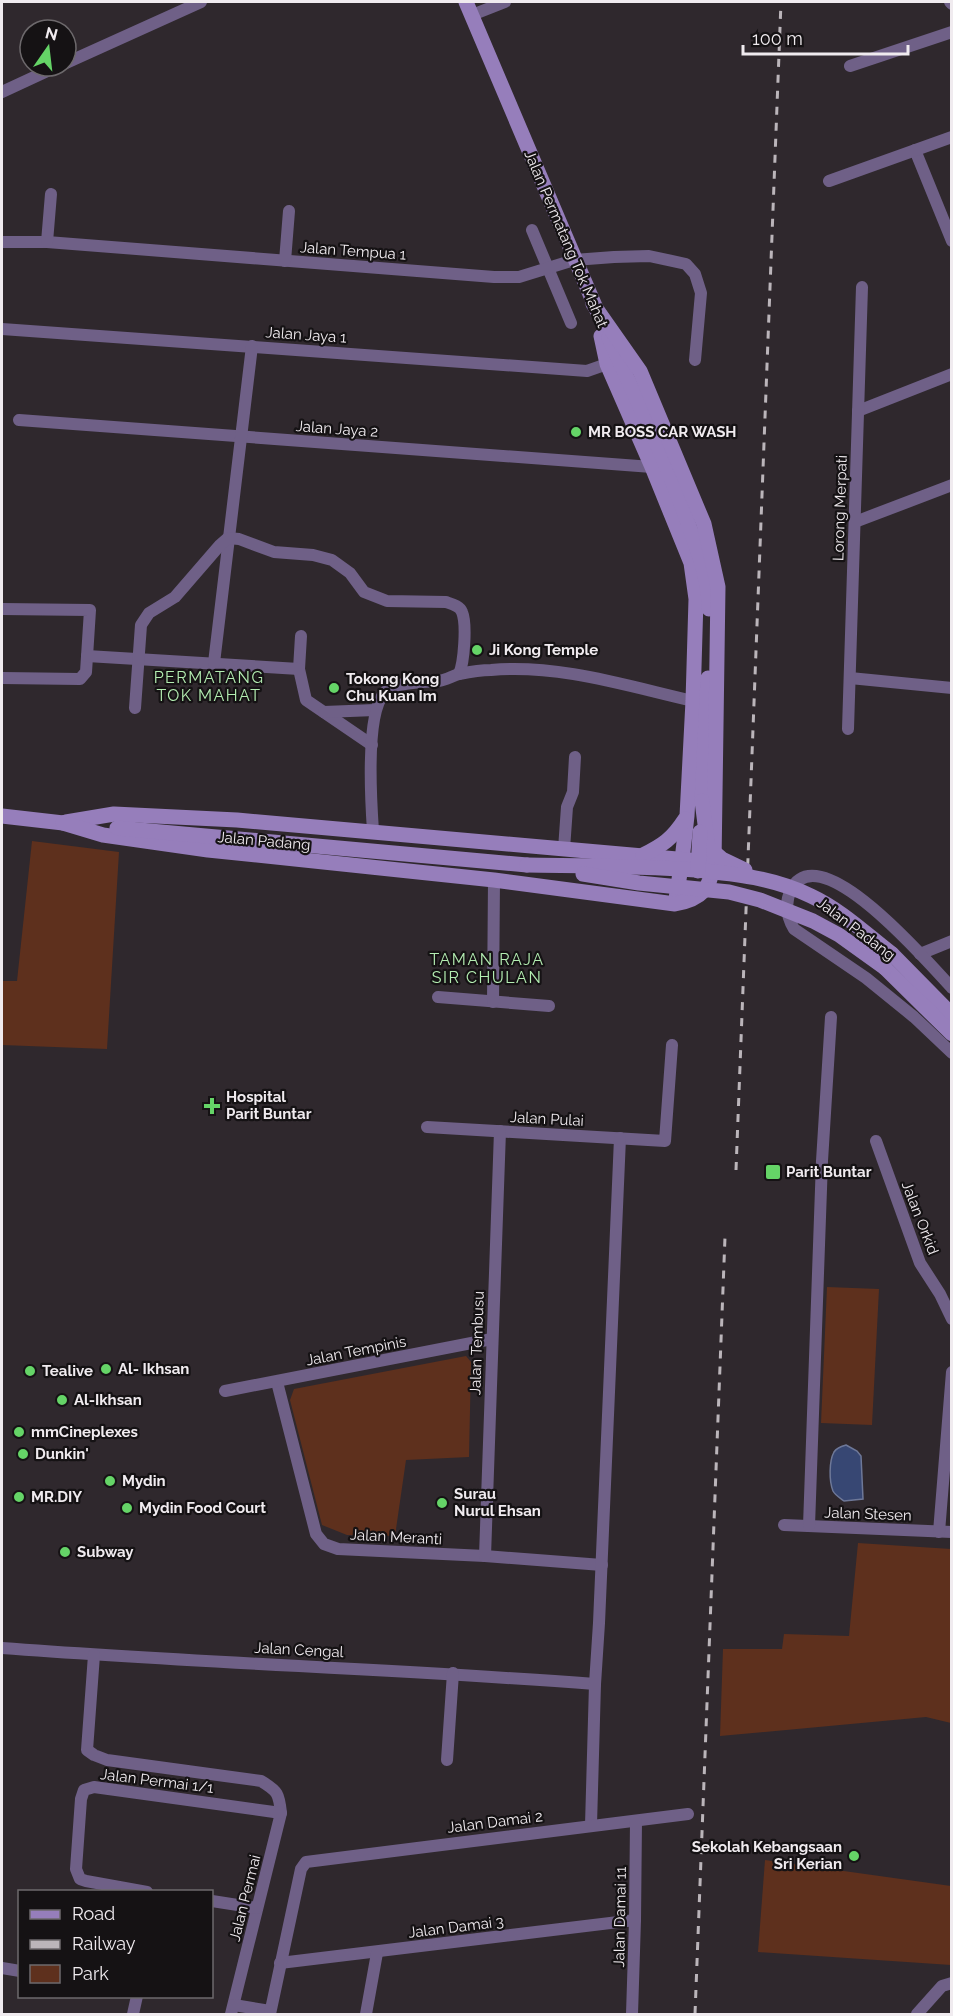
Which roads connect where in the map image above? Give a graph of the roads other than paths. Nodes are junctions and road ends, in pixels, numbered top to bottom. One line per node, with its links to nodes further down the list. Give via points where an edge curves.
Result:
1 (201, 2): 5 (street)
2 (499, 3): 3 (street)
3 (469, 8): 18 (street, Jalan Permatang Tok Mahat)
4 (951, 32): 6 (street)
5 (78, 58)
6 (850, 66)
7 (32, 78): 8 (street)
8 (2, 92)
9 (951, 137): 10 (street)
10 (915, 150): 11 (street); 15 (street)
11 (829, 181)
12 (51, 194): 17 (street)
13 (289, 211): 19 (street)
14 (532, 230): 20 (street)
15 (951, 241)
16 (2, 242): 17 (street, Jalan Tempua 1)
17 (47, 242): 19 (street, Jalan Tempua 1)
18 (574, 260): 20 (street, Jalan Tempua 1); 22 (street, Jalan Permatang Tok Mahat); 26 (street, Jalan Tempua 1, via 649,256 686,264 696,273 701,293)
19 (285, 261): 20 (street, Jalan Tempua 1, via 494,277 519,277)
20 (547, 267): 23 (street)
21 (862, 287): 29 (street, Lorong Merpati)
22 (594, 304): 27 (street); 53 (street, Jalan Permatang Tok Mahat, via 670,474 702,562 709,597 710,633); 56 (street, via 640,371 704,524 718,587)
23 (571, 323)
24 (2, 329): 25 (street, Jalan Jaya 1)
25 (252, 346): 27 (street, Jalan Jaya 1, via 587,372); 31 (street)
26 (695, 360)
27 (607, 364): 32 (street)
28 (951, 374): 29 (street)
29 (858, 411): 34 (street, Lorong Merpati)
30 (19, 420): 31 (street, Jalan Jaya 2)
31 (242, 437): 32 (street, Jalan Jaya 2); 35 (street)
32 (652, 467): 46 (street, via 691,563 696,599)
33 (951, 485): 34 (street)
34 (855, 522): 44 (street, Lorong Merpati)
35 (228, 538): 39 (street, via 175,597 149,613 141,625); 40 (street); 42 (street, via 274,552 332,560 351,573 364,592 387,601 456,605 462,612 464,633 464,663)
36 (2, 609): 38 (street, via 90,610)
37 (301, 636): 41 (street)
38 (87, 656): 39 (street); 43 (street, via 86,672 81,679)
39 (138, 658): 40 (street); 47 (street)
40 (214, 663): 41 (street)
41 (298, 669): 49 (street, via 306,700)
42 (459, 674): 46 (street, via 524,669 567,673); 48 (street, via 446,680 397,686 385,692)
43 (2, 678)
44 (850, 678): 45 (street); 50 (street, Lorong Merpati)
45 (951, 688)
46 (693, 700): 55 (street)
47 (135, 708)
48 (375, 710): 49 (street); 51 (street)
49 (324, 712): 51 (street)
50 (848, 729)
51 (372, 745): 58 (street)
52 (575, 757): 59 (street)
53 (702, 801): 64 (street, bridge); 65 (street, bridge, via 708,847 722,859)
54 (2, 816): 57 (street, Jalan Padang)
55 (687, 816): 56 (street); 60 (street, via 664,844); 61 (street)
56 (716, 817): 62 (street)
57 (63, 823): 58 (street, via 114,814); 63 (street, Jalan Padang); 66 (street, via 103,835 196,848)
58 (373, 831): 59 (street)
59 (564, 849): 60 (street)
60 (643, 855): 61 (street)
61 (682, 860): 62 (street); 68 (street)
62 (714, 863): 68 (street, via 702,894)
63 (527, 865): 64 (street, Jalan Padang, bridge); 67 (street, Jalan Padang, bridge)
64 (698, 871): 65 (street, Jalan Padang, bridge); 67 (street)
65 (758, 877): 75 (street, Jalan Padang, bridge, via 810,896 837,911 892,954)
66 (494, 880): 68 (street); 73 (street)
67 (696, 888): 78 (street, Jalan Padang, bridge, via 760,900 839,935 885,968)
68 (675, 904)
69 (951, 941): 70 (street)
70 (920, 954): 71 (street); 81 (street, via 868,904 829,878 799,879 789,893 786,905 794,929 866,978)
71 (951, 988)
72 (438, 997): 73 (street)
73 (493, 1002): 74 (street)
74 (549, 1006)
75 (951, 1015)
76 (831, 1017): 80 (street)
77 (822, 1034): 80 (street)
78 (951, 1034)
79 (672, 1045): 84 (street, Jalan Pulai, via 665,1141)
80 (829, 1050): 92 (street)
81 (951, 1053)
82 (427, 1127): 83 (street, Jalan Pulai)
83 (500, 1131): 84 (street, Jalan Pulai); 87 (street, Jalan Tembusu)
84 (620, 1138): 95 (street)
85 (876, 1141): 86 (street, Jalan Orkid, via 920,1263)
86 (951, 1319)
87 (492, 1339): 89 (street, Jalan Tempinis); 94 (street, Jalan Tembusu)
88 (951, 1372): 93 (street)
89 (277, 1382): 90 (street, Jalan Tempinis); 94 (street, Jalan Meranti, via 316,1534 324,1544 338,1550)
90 (225, 1392)
91 (784, 1525): 92 (street, Jalan Stesen)
92 (809, 1526): 93 (street, Jalan Stesen)
93 (945, 1532)
94 (485, 1556): 95 (street, Jalan Meranti)
95 (602, 1565): 99 (street)
96 (2, 1648): 97 (street, Jalan Cengal)
97 (94, 1655): 98 (street, Jalan Cengal); 101 (street, Jalan Permai, via 87,1750 107,1760 261,1781 275,1789)
98 (453, 1673): 99 (street, Jalan Cengal); 100 (street)
99 (595, 1684): 104 (street)
100 (447, 1760)
101 (281, 1813): 105 (street, Jalan Permai 1/1, via 94,1787 84,1790 76,1869 81,1879); 107 (street, Jalan Permai)
102 (688, 1814): 103 (street, Jalan Damai 2)
103 (636, 1821): 104 (street, Jalan Damai 2); 108 (street, Jalan Damai 11)
104 (591, 1825): 110 (street, Jalan Damai 2, via 306,1863 300,1869)
105 (136, 1890)
106 (213, 1901): 107 (street)
107 (257, 1908): 115 (street, Jalan Permai)
108 (636, 1920): 109 (street, Jalan Damai 3); 119 (street, Jalan Damai 11)
109 (377, 1953): 110 (street, Jalan Damai 3); 118 (street)
110 (280, 1963): 116 (street)
111 (2, 1968): 112 (street)
112 (18, 1971)
113 (951, 1983): 120 (street, via 942,1986)
114 (137, 1998): 117 (street)
115 (232, 2010): 116 (street)
116 (270, 2013)
117 (134, 2014)
118 (366, 2014)
119 (632, 2014)
120 (917, 2014)

